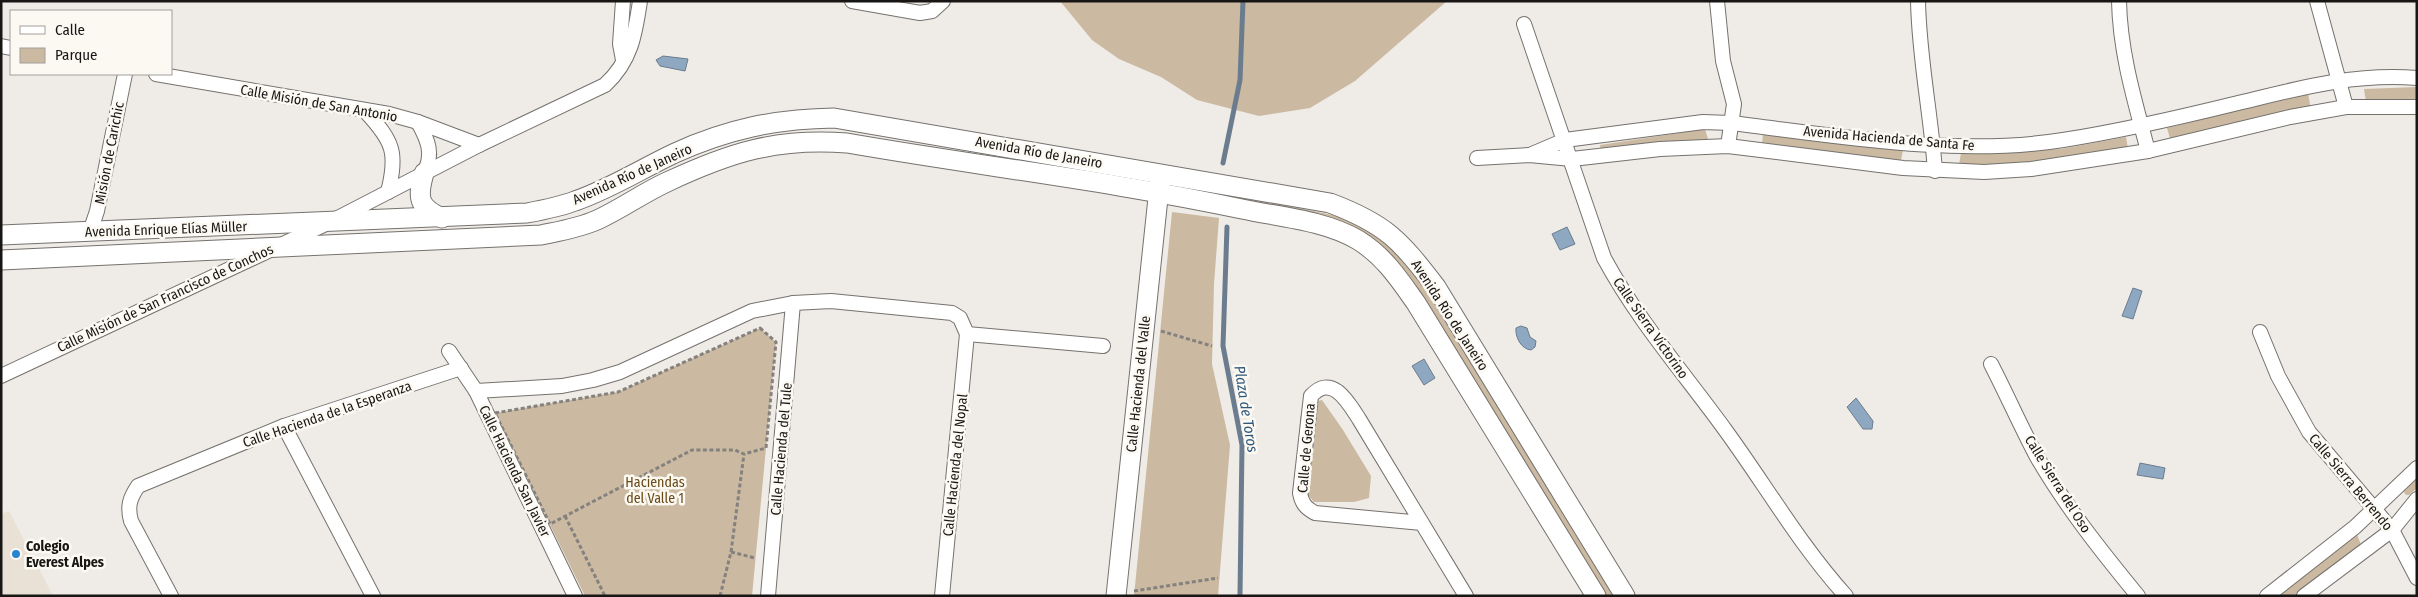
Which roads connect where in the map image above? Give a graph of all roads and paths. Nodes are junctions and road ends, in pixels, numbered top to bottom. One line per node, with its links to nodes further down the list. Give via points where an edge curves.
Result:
1 (623, 1): 10 (street, via 620,44)
2 (640, 1): 10 (street, via 635,39)
3 (852, 1): 4 (street, via 920,13 932,11)
4 (943, 1)
5 (1717, 1): 19 (street, via 1723,61 1734,104)
6 (1918, 1): 23 (street, via 1918,25)
7 (2119, 1): 20 (street, via 2122,46)
8 (2316, 1): 14 (street)
9 (1524, 24): 21 (street, Calle Sierra Victorino)
10 (623, 60): 22 (street, via 619,72 605,85)
11 (124, 75): 36 (street, Misión de Carichic)
12 (162, 75): 17 (street, Calle Misión de San Antonio)
13 (2417, 78): 14 (street, Avenida Hacienda de Santa Fe)
14 (2340, 79): 15 (street); 20 (street, Avenida Hacienda de Santa Fe)
15 (2346, 107): 16 (street, Avenida Hacienda de Santa Fe); 25 (street, Avenida Hacienda de Santa Fe, via 2290,117)
16 (2417, 107)
17 (366, 112): 18 (street, Calle Misión de San Antonio); 32 (street, via 383,130 391,147 394,169)
18 (418, 122): 22 (street, Calle Misión de San Antonio); 31 (street, via 429,142 428,164)
19 (1732, 123): 21 (street, Avenida Hacienda de Santa Fe, via 1703,122); 23 (street, Avenida Hacienda de Santa Fe); 24 (street)
20 (2141, 126): 23 (street, Avenida Hacienda de Santa Fe, via 2014,145); 25 (street)
21 (1565, 140): 26 (street); 28 (street, Calle Sierra Victorino)
22 (479, 145): 31 (street)
23 (1934, 145): 29 (street)
24 (1728, 146): 28 (street, Avenida Hacienda de Santa Fe, via 1669,148); 29 (street, Avenida Hacienda de Santa Fe)
25 (2148, 152): 29 (street, Avenida Hacienda de Santa Fe, via 2031,169)
26 (1528, 155): 27 (street); 28 (street)
27 (1477, 158)
28 (1572, 160): 76 (street, Calle Sierra Victorino, via 1604,258 1622,292 1726,430 1818,565)
29 (1936, 171)
30 (1161, 172): 33 (main road, Calle Hacienda del Valle); 34 (main road, Avenida Río de Janeiro, via 834,118 794,119 767,122 731,132 556,207 527,214); 75 (main road, Avenida Río de Janeiro, via 1330,203 1362,215 1406,248 1436,287)
31 (424, 173): 32 (street); 34 (main road, via 420,190 422,203 427,210)
32 (388, 192): 35 (street)
33 (1158, 192): 38 (main road, Avenida Río de Janeiro, via 847,143 792,142 739,152 667,182 574,229 542,235); 65 (main road, Calle Hacienda del Valle); 74 (main road, Avenida Río de Janeiro, via 1336,230 1387,263 1416,303)
34 (442, 218): 35 (main road, Avenida Río de Janeiro)
35 (330, 222): 36 (main road, Avenida Enrique Elías Müller); 38 (street, Calle Misión de San Francisco de Conchos)
36 (90, 232): 37 (main road, Avenida Enrique Elías Müller)
37 (1, 235)
38 (272, 248): 39 (main road, Avenida Enrique Elías Müller); 49 (street, Calle Misión de San Francisco de Conchos)
39 (1, 260)
40 (793, 303): 43 (street, via 831,301 952,313 960,318); 50 (street, via 752,311 620,372 593,380 562,386); 71 (street, Calle Hacienda del Tule)
41 (1160, 331): 45 (path)
42 (2260, 332): 57 (street, Calle Sierra Berrendo, via 2278,376 2309,432)
43 (967, 334): 44 (street); 72 (street, Calle Hacienda del Nopal)
44 (1103, 346)
45 (1212, 346)
46 (449, 351): 48 (street, Calle Hacienda San Javier)
47 (1991, 364): 77 (street, Calle Sierra del Oso, via 2037,456 2066,504)
48 (461, 368): 50 (street, Calle Hacienda San Javier); 51 (street, Calle Hacienda de la Esperanza)
49 (1, 376)
50 (476, 391): 68 (street, Calle Hacienda San Javier)
51 (284, 426): 66 (street, Calle Hacienda de la Esperanza, via 138,486 130,498 128,510 131,521); 67 (street)
52 (766, 448): 53 (path); 54 (path); 58 (path, via 776,342 760,328 618,392 495,413 550,524)
53 (744, 454): 58 (path, via 736,450 692,450); 62 (path)
54 (765, 457)
55 (2417, 468): 57 (street)
56 (2417, 499): 60 (street)
57 (2376, 509): 60 (street, Calle Sierra Berrendo); 78 (street)
58 (565, 516): 69 (path)
59 (1422, 523): 59 (street, Calle de Gerona, via 1315,512 1306,508 1300,493 1311,396 1316,391 1321,388 1336,390 1343,396); 73 (street, Calle de Gerona)
60 (2392, 530): 64 (street, Calle Sierra Berrendo); 79 (street)
61 (756, 550): 62 (path, via 755,559)
62 (732, 552): 70 (path)
63 (1218, 578): 65 (path)
64 (2417, 578)
65 (1125, 593)
66 (171, 596)
67 (373, 596)
68 (576, 596)
69 (605, 596)
70 (720, 596)
71 (768, 596)
72 (942, 596)
73 (1466, 596)
74 (1596, 596)
75 (1625, 596)
76 (1846, 596)
77 (2138, 596)
78 (2267, 596)
79 (2304, 596)

